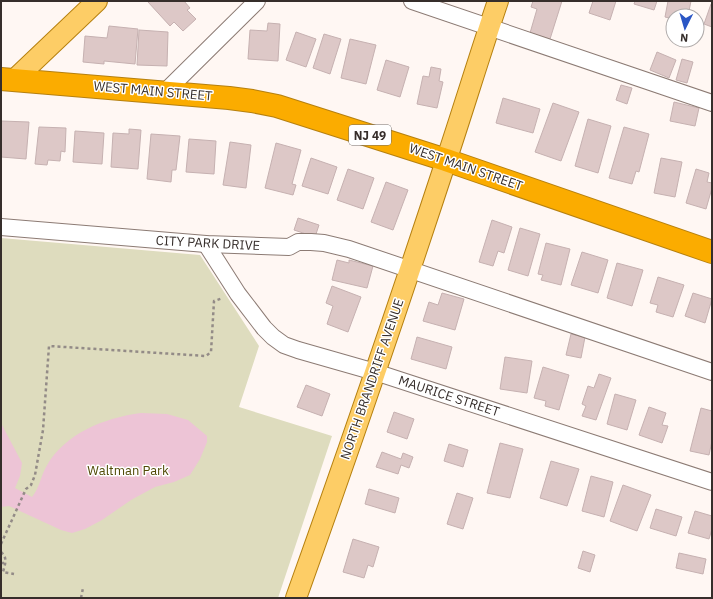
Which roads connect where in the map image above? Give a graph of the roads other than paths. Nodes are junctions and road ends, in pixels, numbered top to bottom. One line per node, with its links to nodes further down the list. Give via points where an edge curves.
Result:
1 (97, 1): 6 (main road)
2 (257, 1): 7 (street)
3 (412, 1): 5 (street)
4 (498, 1): 5 (main road, NORTH BRANDRIFF AVENUE)
5 (489, 26): 8 (street); 9 (main road, NORTH BRANDRIFF AVENUE)
6 (8, 79): 7 (highway, WEST MAIN STREET / NJ 49)
7 (165, 92): 9 (highway, WEST MAIN STREET / NJ 49, via 277,106)
8 (712, 103)
9 (446, 160): 12 (highway, WEST MAIN STREET / NJ 49); 13 (main road, NORTH BRANDRIFF AVENUE)
10 (1, 227): 11 (street, CITY PARK DRIVE)
11 (206, 244): 13 (street, CITY PARK DRIVE, via 289,247 298,242 324,243); 14 (street, MAURICE STREET, via 238,294 272,338 298,350)
12 (712, 252)
13 (409, 270): 14 (main road, NORTH BRANDRIFF AVENUE); 15 (street)
14 (375, 372): 16 (street, MAURICE STREET); 17 (main road, NORTH BRANDRIFF AVENUE)
15 (712, 372)
16 (712, 482)
17 (296, 598)

